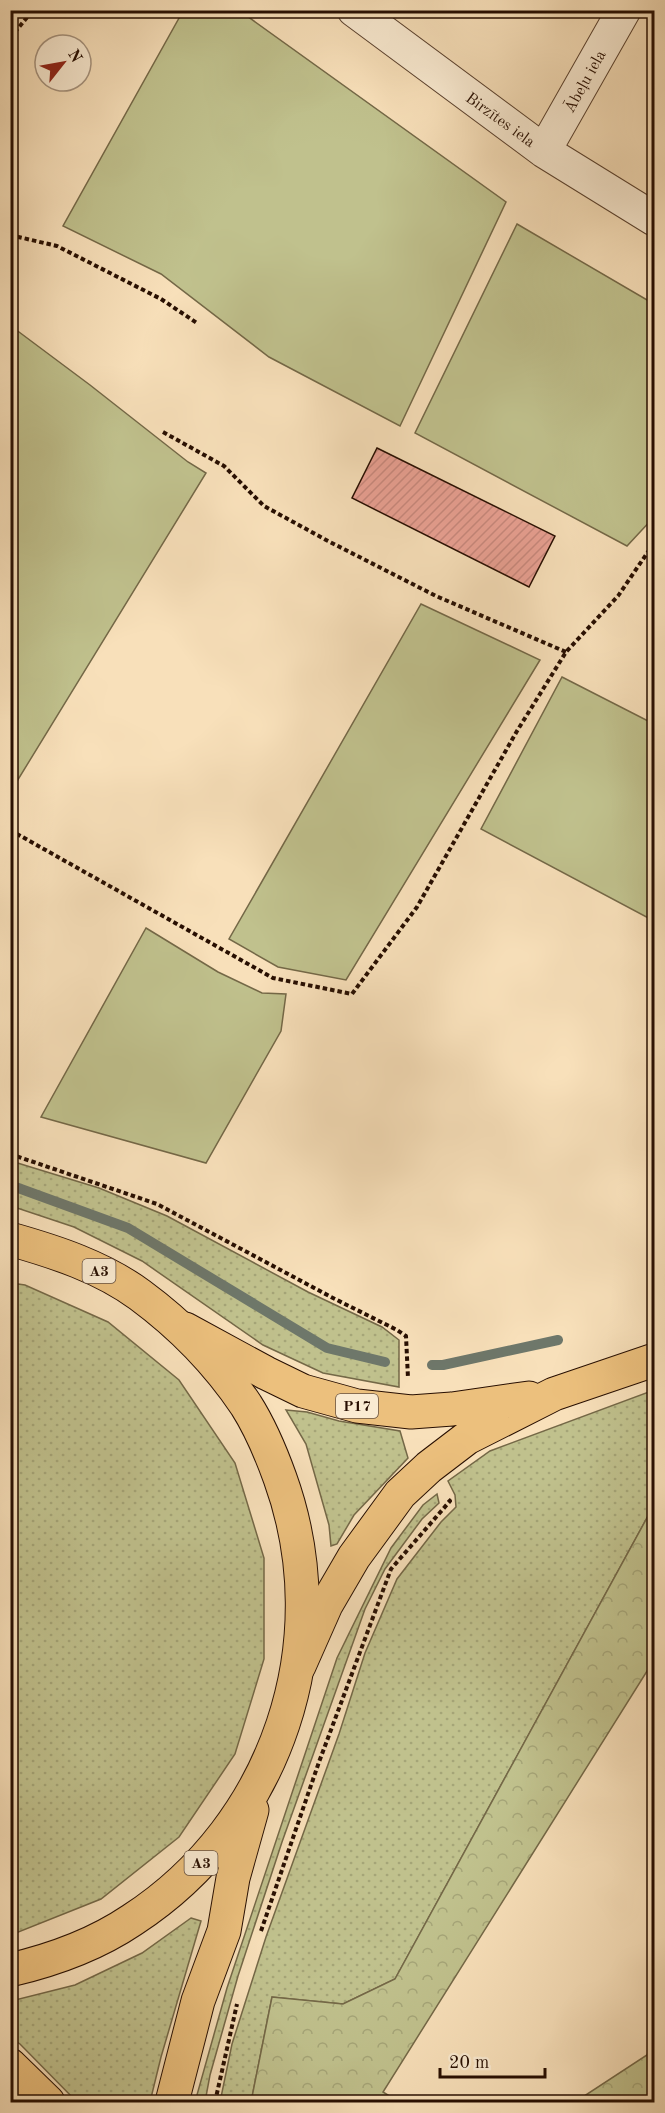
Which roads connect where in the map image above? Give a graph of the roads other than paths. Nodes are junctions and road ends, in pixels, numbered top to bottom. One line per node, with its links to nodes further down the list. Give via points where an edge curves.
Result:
1 (354, 10): 3 (street, Birzītes iela)
2 (624, 10): 3 (street, Ābeļu iela)
3 (544, 151): 4 (street, Birzītes iela)
4 (654, 219)
5 (10, 1239): 6 (main road, A3, via 96,1269 139,1294)
6 (177, 1324): 8 (main road, P17, via 303,1391 357,1406 411,1412); 9 (main road, A3, via 215,1363 247,1407 272,1455 290,1506 301,1570)
7 (654, 1360): 8 (main road, P17)
8 (555, 1394): 9 (main road, P17, via 466,1438 400,1494 354,1557 326,1605)
9 (299, 1667): 10 (main road, A3, via 284,1725)
10 (261, 1779): 11 (main road, A3, via 236,1821 206,1858 132,1921 89,1944 44,1962); 14 (main road, A3, via 233,1878 224,1931 198,2001)
11 (10, 1970)
12 (10, 2065): 13 (main road)
13 (48, 2103)
14 (172, 2103)

